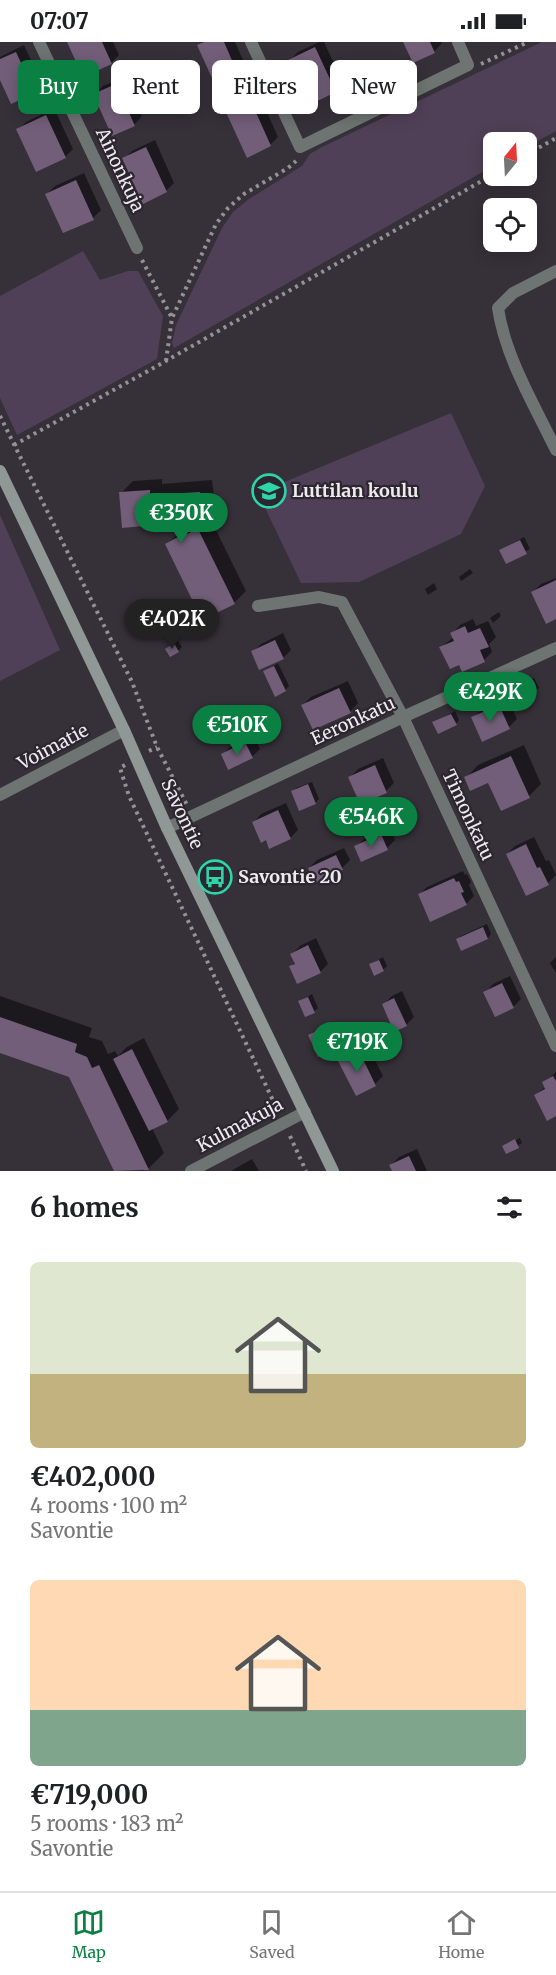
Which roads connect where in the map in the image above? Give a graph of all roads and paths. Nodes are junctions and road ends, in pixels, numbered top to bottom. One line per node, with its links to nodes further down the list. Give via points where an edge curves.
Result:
1 (39, 42): 10 (street, Ainonkuja)
2 (250, 42): 7 (street)
3 (458, 42): 5 (street)
4 (528, 42): 5 (path, via 481,64)
5 (468, 65): 7 (street)
6 (556, 138): 8 (path)
7 (300, 147): 12 (path, via 300,157 244,194 216,224)
8 (537, 149)
9 (483, 180): 13 (path)
10 (136, 248): 12 (path)
11 (556, 271): 16 (street, via 513,293 498,308 509,351)
12 (172, 318): 13 (path)
13 (166, 361): 15 (path)
14 (0, 416): 15 (path)
15 (14, 445): 22 (path, via 132,682)
16 (556, 450)
17 (0, 471): 21 (street, Savontie)
18 (258, 606): 20 (street, Timonkatu, via 319,597 342,602)
19 (556, 648): 20 (street, Eeronkatu)
20 (403, 717): 25 (street, Eeronkatu); 27 (street, Timonkatu)
21 (124, 730): 23 (street, Savontie); 24 (street, Voimatie)
22 (157, 747): 23 (path); 25 (path)
23 (136, 758): 26 (street, Savontie); 29 (path, via 120,768 129,796)
24 (0, 795)
25 (193, 816): 26 (street, Eeronkatu)
26 (167, 828): 28 (street, Savontie)
27 (556, 1046)
28 (305, 1112): 29 (street, Kulmakuja); 32 (street, Savontie)
29 (283, 1123): 30 (street, Kulmakuja); 31 (path)
30 (191, 1171)
31 (306, 1171)
32 (333, 1171)

